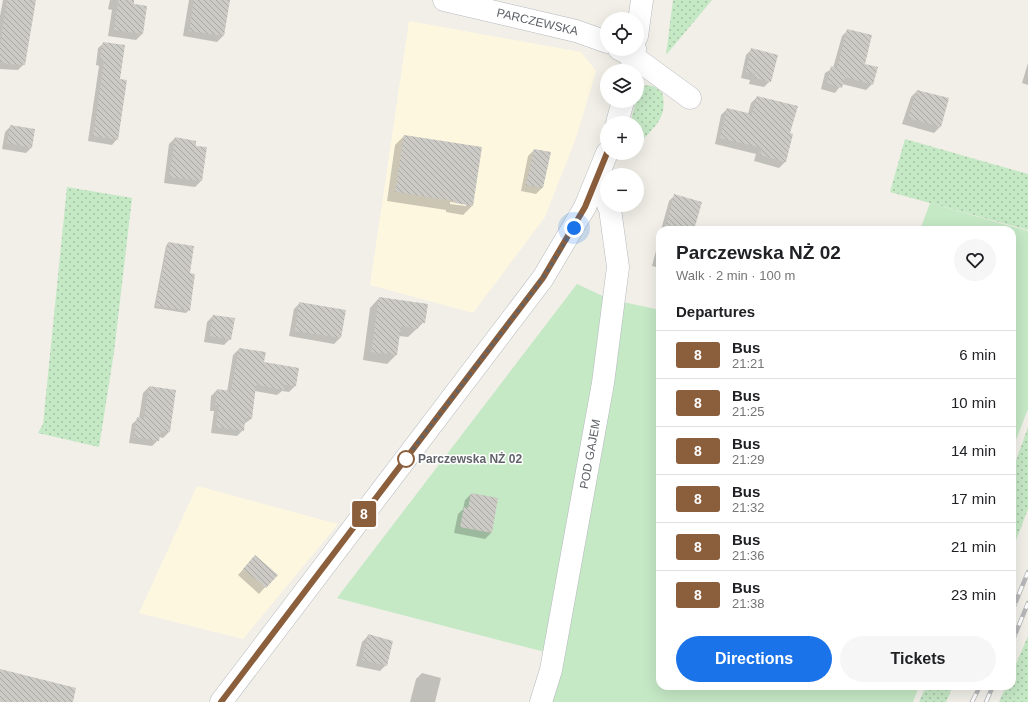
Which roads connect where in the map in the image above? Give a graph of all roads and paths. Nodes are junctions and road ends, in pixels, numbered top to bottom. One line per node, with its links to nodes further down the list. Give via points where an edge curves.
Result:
1 (444, 0): 4 (street, PARCZEWSKA, via 576,31)
2 (642, 0): 3 (street)
3 (639, 12)
4 (600, 40)
5 (636, 56): 6 (street)
6 (690, 98)
7 (604, 160): 8 (street)
8 (595, 185): 9 (street, POD GAJEM); 11 (street, via 563,247 543,278)
9 (600, 193)
10 (610, 212): 12 (street, POD GAJEM, via 618,267 603,383 551,670)
11 (221, 702)
12 (541, 702)

